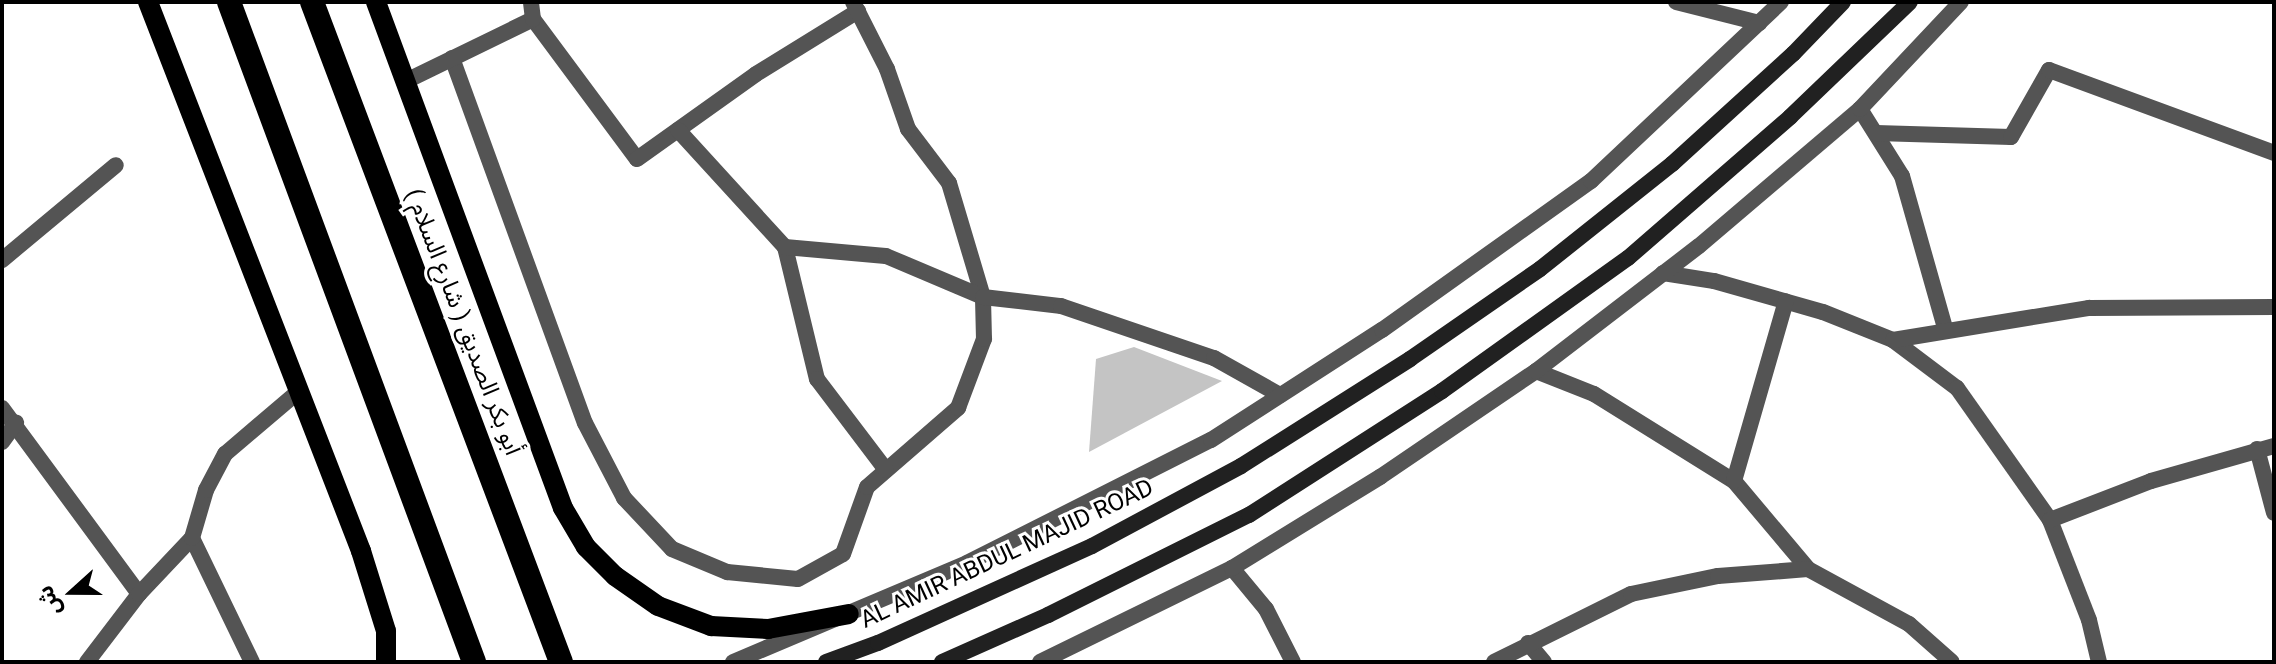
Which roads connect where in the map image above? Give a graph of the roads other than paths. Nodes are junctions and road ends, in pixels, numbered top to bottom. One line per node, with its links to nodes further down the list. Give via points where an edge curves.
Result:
1 (148, 2): 29 (main road)
2 (229, 2): 48 (highway)
3 (312, 2): 49 (highway, ( شارع السلام ) أبو بكر الصديق)
4 (376, 2): 14 (main road)
5 (1676, 2): 12 (street)
6 (1781, 2): 12 (street)
7 (1843, 2): 51 (main road, AL AMIR ABDUL MAJID ROAD, via 1672,164 1540,269 1410,359 1241,466 1092,546)
8 (1910, 2): 52 (main road, via 1790,117 1628,258 1442,391 1249,515)
9 (1961, 2): 15 (street)
10 (856, 6): 16 (street); 23 (street, via 887,69 908,129 949,183)
11 (532, 10): 13 (street); 16 (street, via 637,159)
12 (1759, 23): 30 (street, via 1591,181 1382,330)
13 (452, 58): 14 (street); 35 (street, via 585,423 624,498 672,549 727,572 798,579 843,554 867,487)
14 (406, 81): 43 (main road, via 563,508 586,547 615,576 658,606 711,626 768,629)
15 (1860, 109): 17 (street); 22 (street)
16 (678, 130): 20 (street)
17 (1876, 133): 18 (street, via 2011,137 2049,70); 26 (street, via 1902,176)
18 (2274, 153)
19 (116, 165): 21 (street)
20 (785, 247): 23 (street, via 886,256); 35 (street, via 817,379)
21 (2, 260)
22 (1663, 273): 24 (street); 28 (street)
23 (983, 297): 30 (street, via 1061,306 1214,358); 35 (street, via 984,339 958,408)
24 (1786, 301): 27 (street); 36 (street)
25 (2274, 307): 26 (street, via 2089,308)
26 (1946, 331): 27 (street)
27 (1893, 340): 38 (street, via 1957,388)
28 (1536, 371): 36 (street, via 1594,394); 40 (street, via 1380,477)
29 (299, 391): 39 (street, via 225,454 206,490); 47 (main road, via 361,551 386,631)
30 (1280, 395): 43 (street, via 1211,440 967,563)
31 (2, 408): 32 (street)
32 (16, 423): 33 (street); 42 (street)
33 (2, 442)
34 (2266, 447): 37 (street); 38 (street, via 2151,481)
35 (886, 470)
36 (1734, 481): 41 (street)
37 (2274, 513)
38 (2050, 520): 58 (street, via 2089,620)
39 (192, 538): 42 (street); 46 (street)
40 (1232, 568): 53 (street); 54 (street, via 1266,609)
41 (1808, 569): 44 (street, via 1718,576 1631,594); 57 (street, via 1909,624)
42 (139, 594): 45 (street)
43 (849, 614): 50 (street)
44 (1528, 643): 55 (street); 56 (street)
45 (87, 662)
46 (252, 662)
47 (386, 662)
48 (474, 662)
49 (561, 662)
50 (733, 662)
51 (826, 662)
52 (942, 662)
53 (1040, 662)
54 (1293, 662)
55 (1494, 662)
56 (1544, 662)
57 (1952, 662)
58 (2099, 662)

